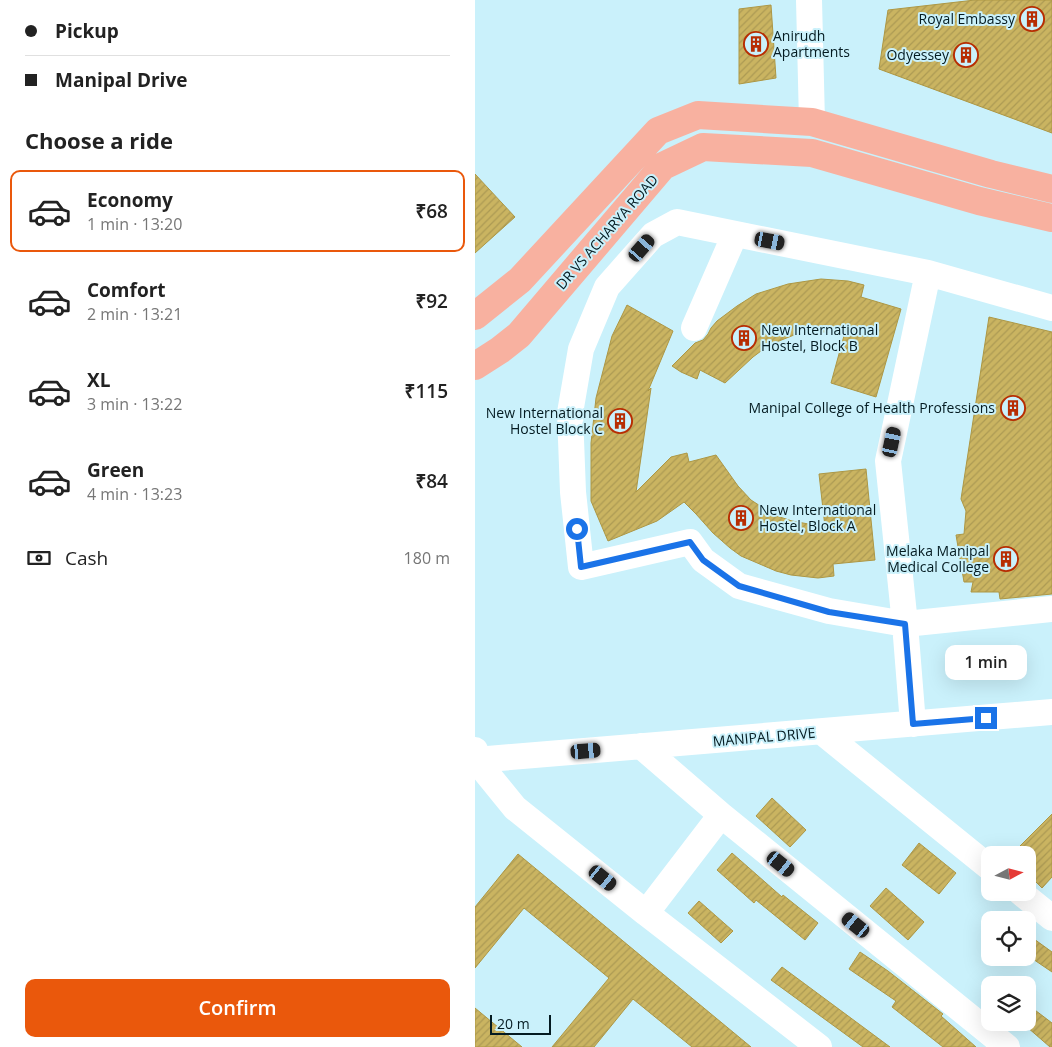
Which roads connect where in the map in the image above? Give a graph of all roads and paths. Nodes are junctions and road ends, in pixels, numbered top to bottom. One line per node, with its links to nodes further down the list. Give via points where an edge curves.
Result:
1 (809, 0): 2 (street)
2 (812, 122): 3 (main road); 10 (main road, via 698,115 658,131 520,280)
3 (991, 174): 4 (main road); 5 (main road)
4 (1052, 189)
5 (979, 201): 6 (main road, DR VS ACHARYA ROAD); 12 (main road, DR VS ACHARYA ROAD, via 812,153 703,147 663,166 519,335)
6 (1052, 218)
7 (735, 234): 8 (street); 11 (street); 14 (street, via 677,222 653,235 607,287 581,350 570,413 573,492 581,567 690,542 703,560 739,586 829,612)
8 (928, 272): 9 (street); 14 (street, via 888,461)
9 (1052, 308)
10 (475, 316)
11 (694, 328)
12 (475, 366)
13 (1052, 609): 14 (street)
14 (905, 624): 16 (street)
15 (1052, 712): 16 (street, MANIPAL DRIVE)
16 (913, 724): 17 (street, MANIPAL DRIVE)
17 (822, 732): 18 (street, MANIPAL DRIVE); 21 (street)
18 (641, 746): 19 (street, MANIPAL DRIVE); 20 (street)
19 (475, 756): 23 (street, via 515,808)
20 (721, 815): 23 (street); 26 (street)
21 (981, 861)
22 (1031, 901): 24 (street)
23 (647, 913): 25 (street)
24 (1052, 918)
25 (819, 1047)
26 (1007, 1047)

